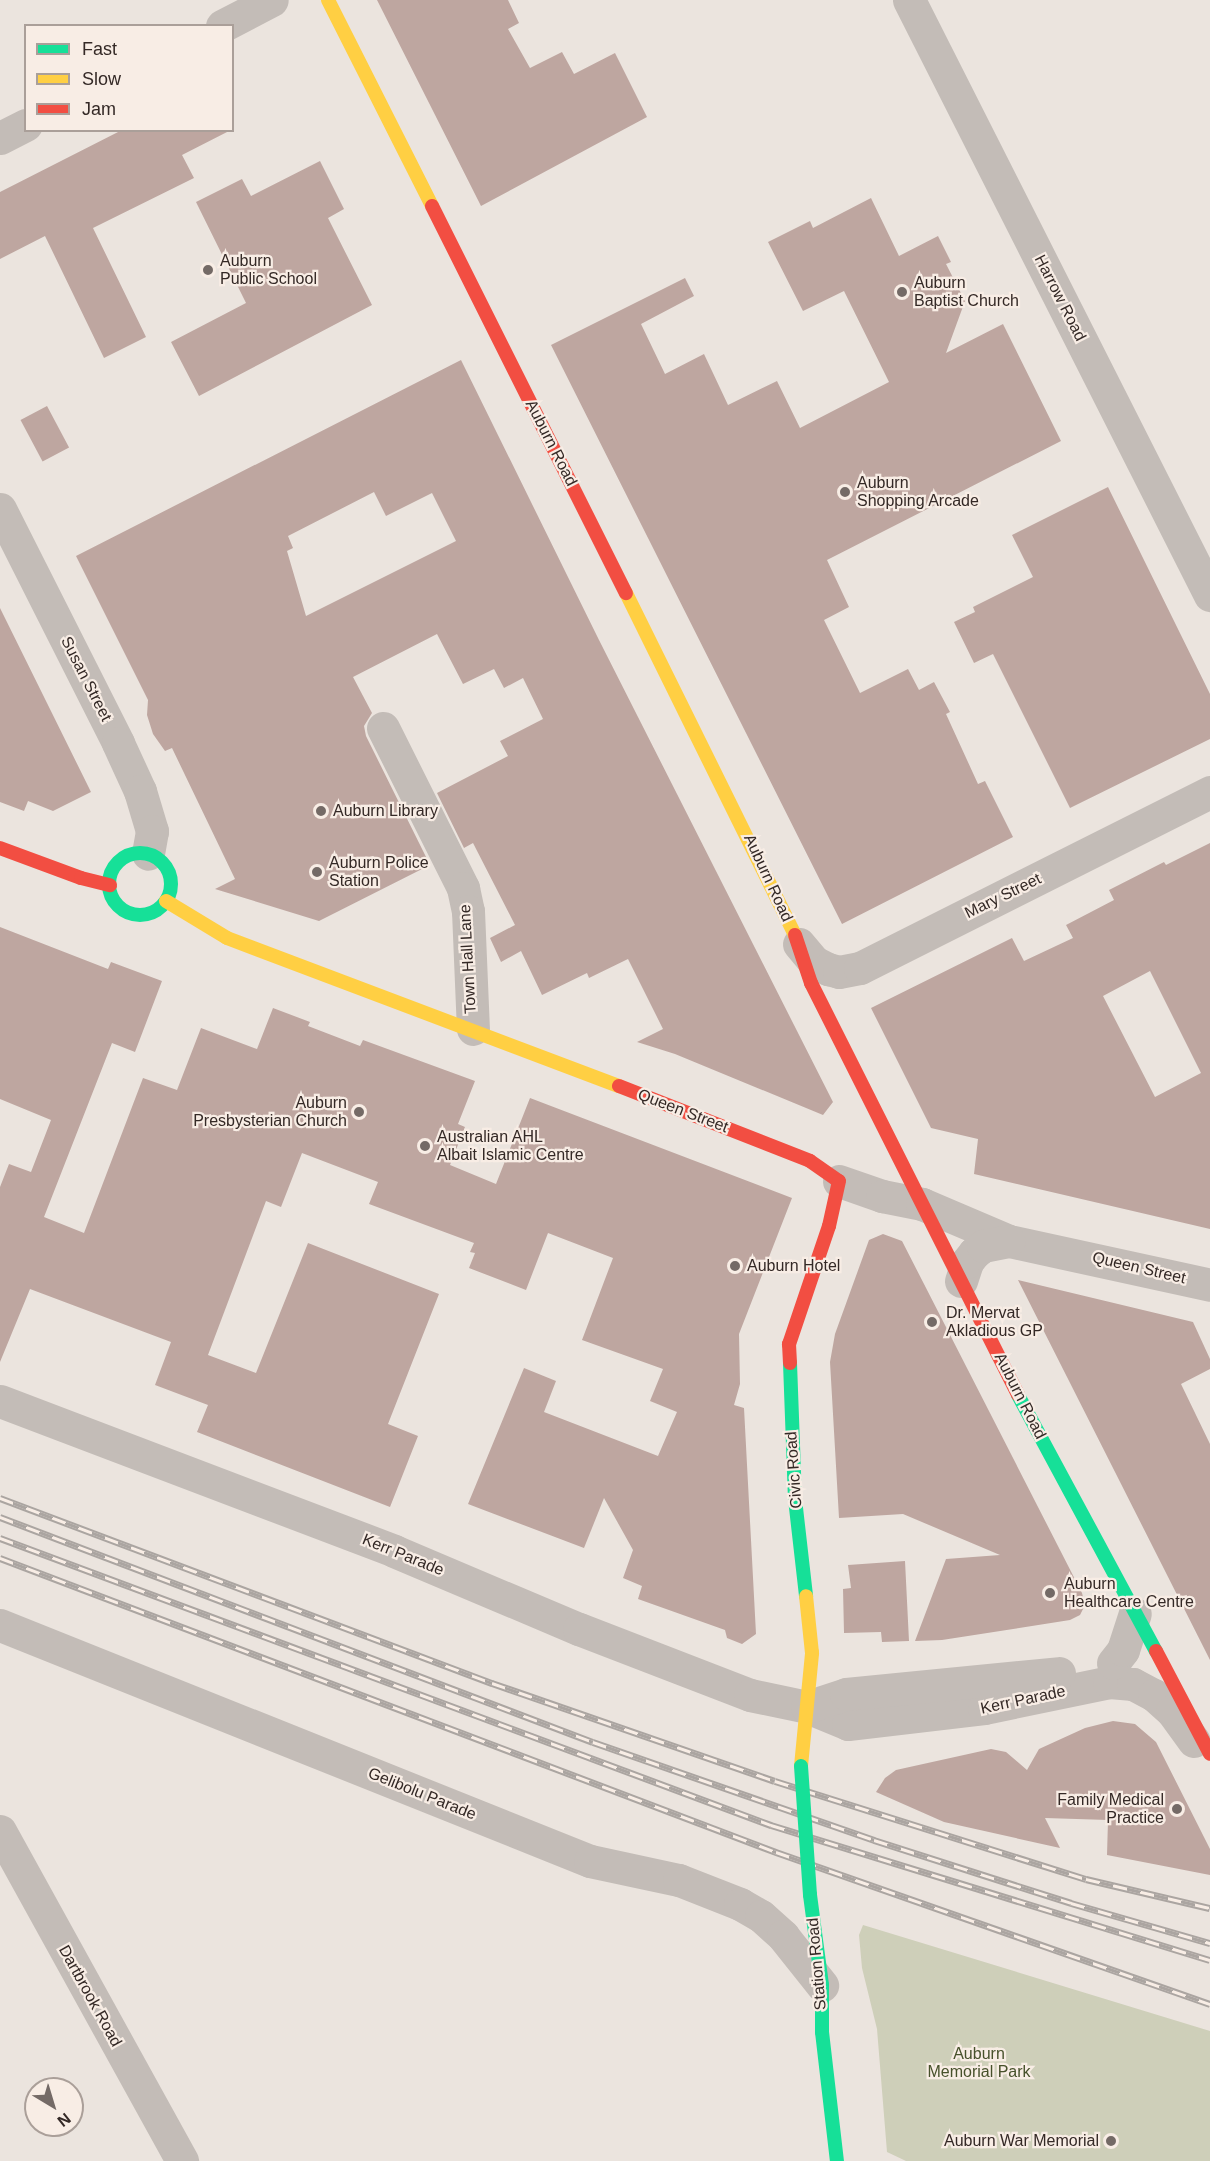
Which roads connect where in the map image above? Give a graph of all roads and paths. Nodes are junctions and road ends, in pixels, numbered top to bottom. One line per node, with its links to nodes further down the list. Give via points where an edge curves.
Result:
1 (272, 0): 4 (street)
2 (328, 0): 15 (street, Auburn Road, via 752,842)
3 (909, 0): 8 (street, Harrow Road)
4 (226, 24)
5 (24, 126): 6 (street)
6 (0, 138)
7 (0, 509): 12 (street, Susan Street, via 140,791 152,831)
8 (1210, 596)
9 (383, 728): 16 (street, Town Hall Lane, via 463,888 468,911)
10 (1210, 792): 15 (street, Mary Street, via 860,968 839,972 828,969 814,962)
11 (0, 848): 13 (street)
12 (148, 855): 13 (street, via 129,855 121,860 111,875); 14 (street, via 157,858 169,873 170,892)
13 (110, 885): 14 (street, via 117,905 137,915 148,914)
14 (166, 901): 16 (street, Queen Street, via 227,938)
15 (799, 944): 18 (street, Auburn Road, via 812,983)
16 (473, 1029): 17 (street, Queen Street, via 810,1161)
17 (839, 1180): 18 (street, Queen Street, via 882,1196); 27 (street, Civic Road, via 829,1226 789,1344 795,1499 812,1653)
18 (922, 1204): 19 (street, Queen Street); 20 (street, Auburn Road)
19 (1010, 1241): 20 (street, via 983,1246 974,1253); 21 (street, Queen Street)
20 (961, 1281): 23 (street, Auburn Road)
21 (1210, 1285)
22 (0, 1401): 27 (street, Kerr Parade, via 394,1551 750,1695)
23 (1135, 1614): 25 (street, via 1123,1650); 26 (street, Auburn Road)
24 (0, 1626): 32 (street, Gelibolu Parade, via 590,1861 679,1880 753,1911 783,1936)
25 (1113, 1663): 26 (street, Kerr Parade, via 1151,1667); 27 (street, Kerr Parade, via 1052,1674 846,1694)
26 (1173, 1679): 28 (street, Auburn Road)
27 (807, 1707): 29 (street, Kerr Parade, via 848,1724 984,1708 1109,1682 1133,1684 1172,1711); 30 (street, Civic Road)
28 (1210, 1754)
29 (1210, 1759)
30 (801, 1766): 32 (street, Station Road, bridge, via 810,1894)
31 (0, 1831): 33 (street, Dartbrook Road)
32 (822, 1985): 34 (street, Station Road, via 822,2032)
33 (182, 2161)
34 (837, 2161)

